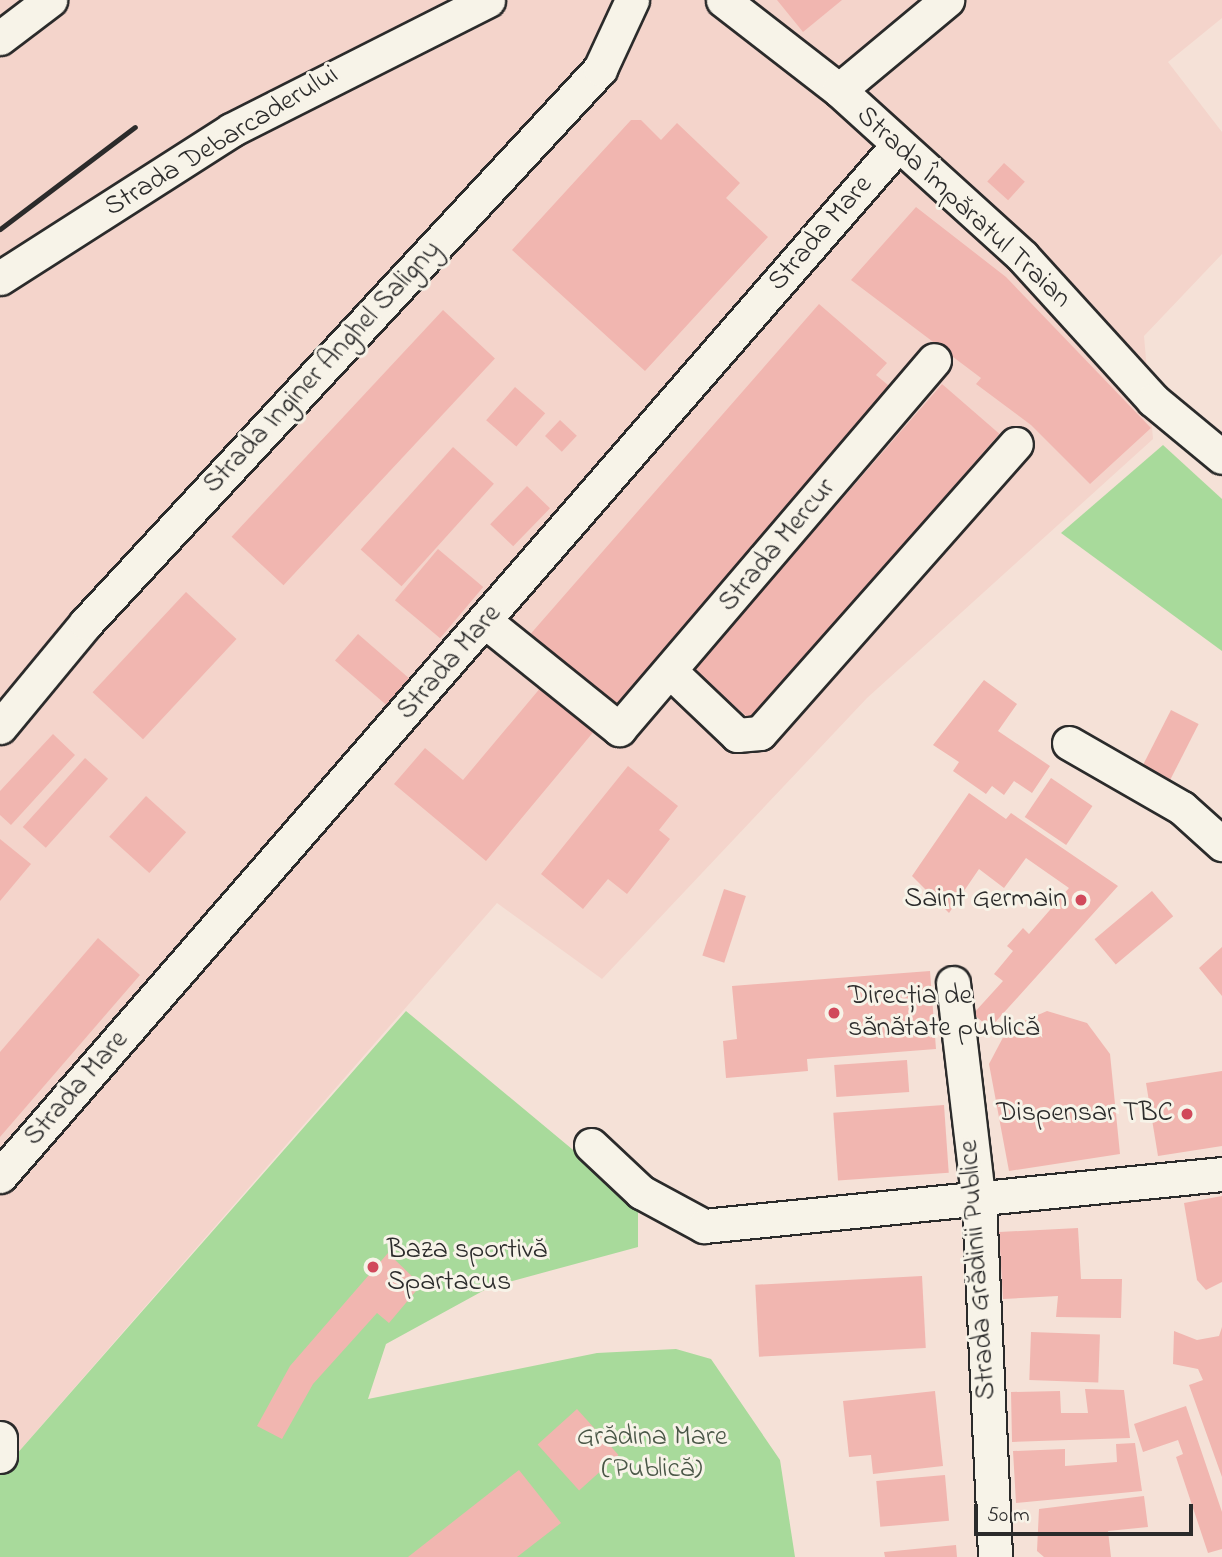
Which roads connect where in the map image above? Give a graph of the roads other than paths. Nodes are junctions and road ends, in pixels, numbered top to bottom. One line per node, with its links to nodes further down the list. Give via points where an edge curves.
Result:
1 (50, 0): 6 (street)
2 (488, 0): 9 (street, Strada Debarcaderului, via 231,130)
3 (632, 0): 15 (street, Strada Inginer Anghel Saligny, via 600,69 86,623)
4 (723, 0): 7 (street, Strada Împăratul Traian)
5 (947, 0): 7 (street)
6 (0, 38)
7 (839, 90): 8 (street, Strada Împăratul Traian)
8 (897, 146): 12 (street, Strada Împăratul Traian, via 1024,257 1153,400); 13 (street, Strada Mare)
9 (0, 278)
10 (934, 360): 14 (street, Strada Mercur)
11 (1016, 444): 14 (street, via 760,733 737,735)
12 (1222, 457)
13 (486, 622): 14 (street, Strada Mercur, via 619,729); 21 (street, Strada Mare)
14 (671, 673)
15 (0, 727)
16 (1069, 743): 17 (street, via 1182,808)
17 (1222, 844)
18 (953, 983): 22 (street, Strada Grădinii Publice)
19 (592, 1144): 22 (street, via 641,1192 704,1226)
20 (1222, 1174): 22 (street)
21 (0, 1176)
22 (979, 1203): 23 (street, Strada Grădinii Publice)
23 (995, 1557)

